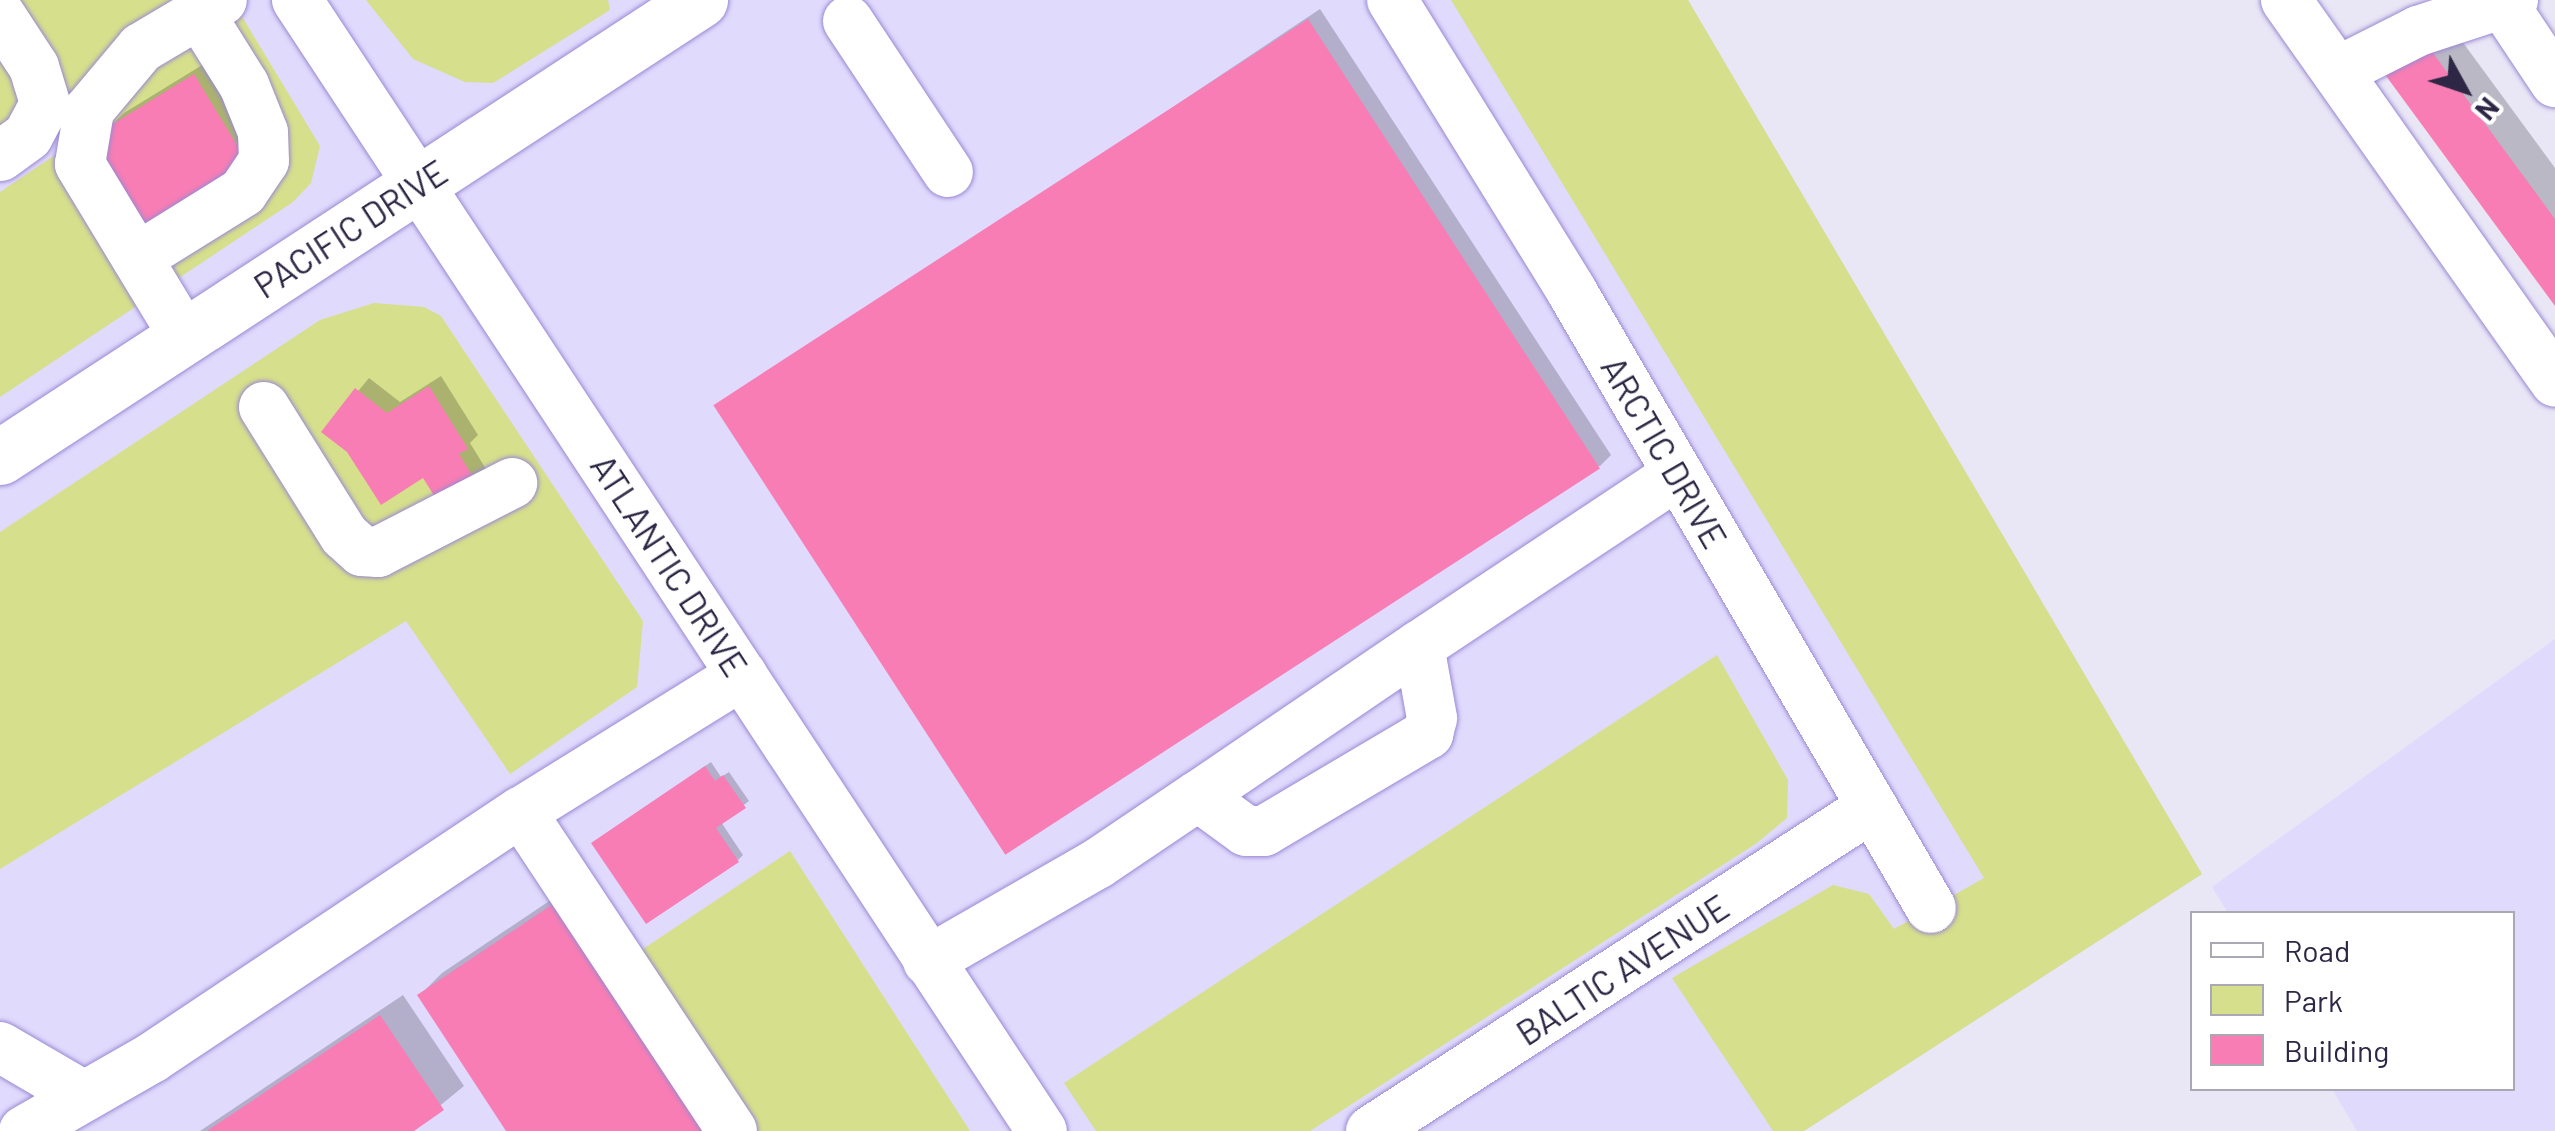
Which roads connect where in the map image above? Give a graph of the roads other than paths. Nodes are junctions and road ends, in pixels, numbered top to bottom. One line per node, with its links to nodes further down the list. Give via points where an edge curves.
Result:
1 (297, 0): 13 (street, ATLANTIC DRIVE)
2 (700, 0): 13 (main road, PACIFIC DRIVE)
3 (1392, 0): 19 (street, ARCTIC DRIVE)
4 (2286, 0): 9 (street)
5 (2508, 2): 9 (street, via 2418,31); 10 (street)
6 (210, 7): 14 (street, via 141,48 89,110 80,164); 14 (street, via 263,132 264,161 244,192)
7 (0, 15): 11 (street, via 34,67 45,104 28,136)
8 (848, 21): 12 (street)
9 (2337, 72): 16 (street)
10 (2555, 82)
11 (0, 156)
12 (948, 172)
13 (418, 184): 15 (main road, PACIFIC DRIVE); 22 (street, ATLANTIC DRIVE)
14 (137, 258): 15 (street)
15 (184, 336): 18 (main road, PACIFIC DRIVE)
16 (2555, 382)
17 (264, 407): 20 (street, via 344,536 362,551 378,552)
18 (0, 456)
19 (1678, 474): 21 (street); 24 (street, ARCTIC DRIVE)
20 (512, 483)
21 (1419, 646): 23 (street); 23 (street, via 1432,718 1428,734 1264,830 1246,831)
22 (742, 676): 25 (street); 27 (street, ATLANTIC DRIVE)
23 (1198, 796): 27 (street, via 1097,864)
24 (1872, 807): 26 (street, ARCTIC DRIVE); 33 (street, BALTIC AVENUE)
25 (526, 808): 29 (street, via 153,1057); 31 (street)
26 (1931, 908)
27 (928, 961): 32 (street, ATLANTIC DRIVE)
28 (1, 1062): 29 (street)
29 (82, 1095): 30 (street)
30 (24, 1131)
31 (732, 1131)
32 (1042, 1131)
33 (1371, 1131)

